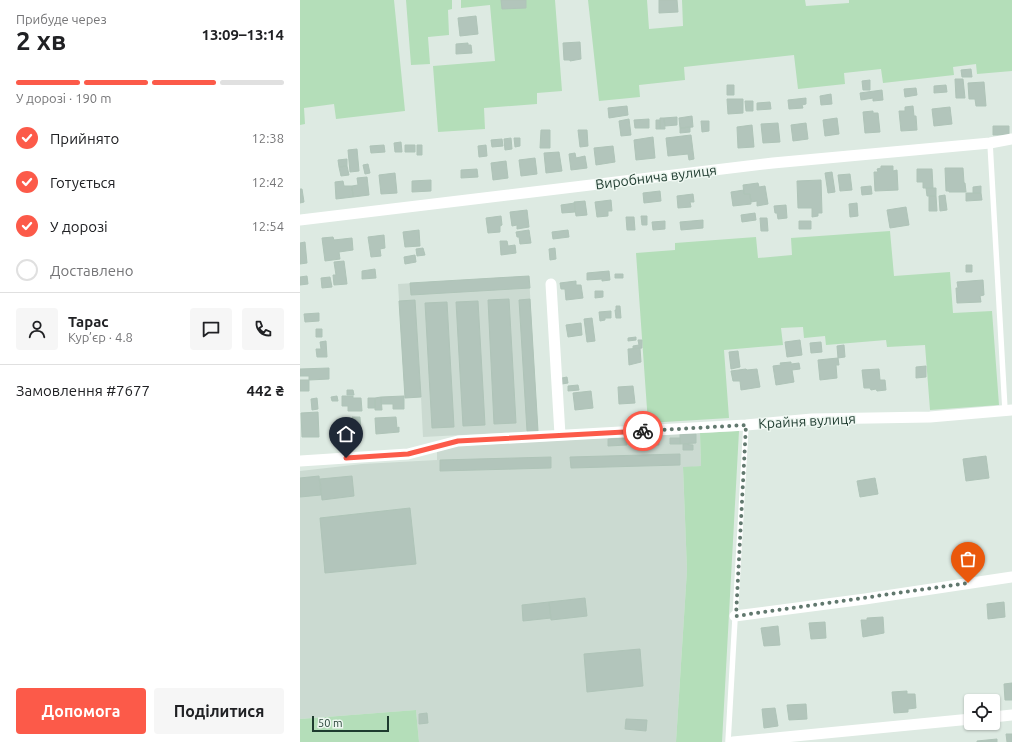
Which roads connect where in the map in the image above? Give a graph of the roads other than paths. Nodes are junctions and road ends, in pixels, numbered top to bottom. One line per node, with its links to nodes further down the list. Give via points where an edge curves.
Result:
1 (1012, 138): 2 (street, Виробнича вулиця)
2 (990, 144): 3 (street, Виробнича вулиця, via 773,163); 5 (lane)
3 (300, 220)
4 (551, 284): 7 (street)
5 (1009, 410): 6 (street, Крайня вулиця, via 930,417 812,419)
6 (746, 425): 7 (street, Крайня вулиця); 10 (lane)
7 (560, 435): 8 (street, Крайня вулиця, via 458,441 408,454)
8 (300, 461)
9 (1012, 577): 10 (street)
10 (736, 616): 14 (lane)
11 (1012, 715): 12 (street)
12 (1000, 716)
13 (964, 720): 15 (street)
14 (728, 742)
15 (732, 742)

